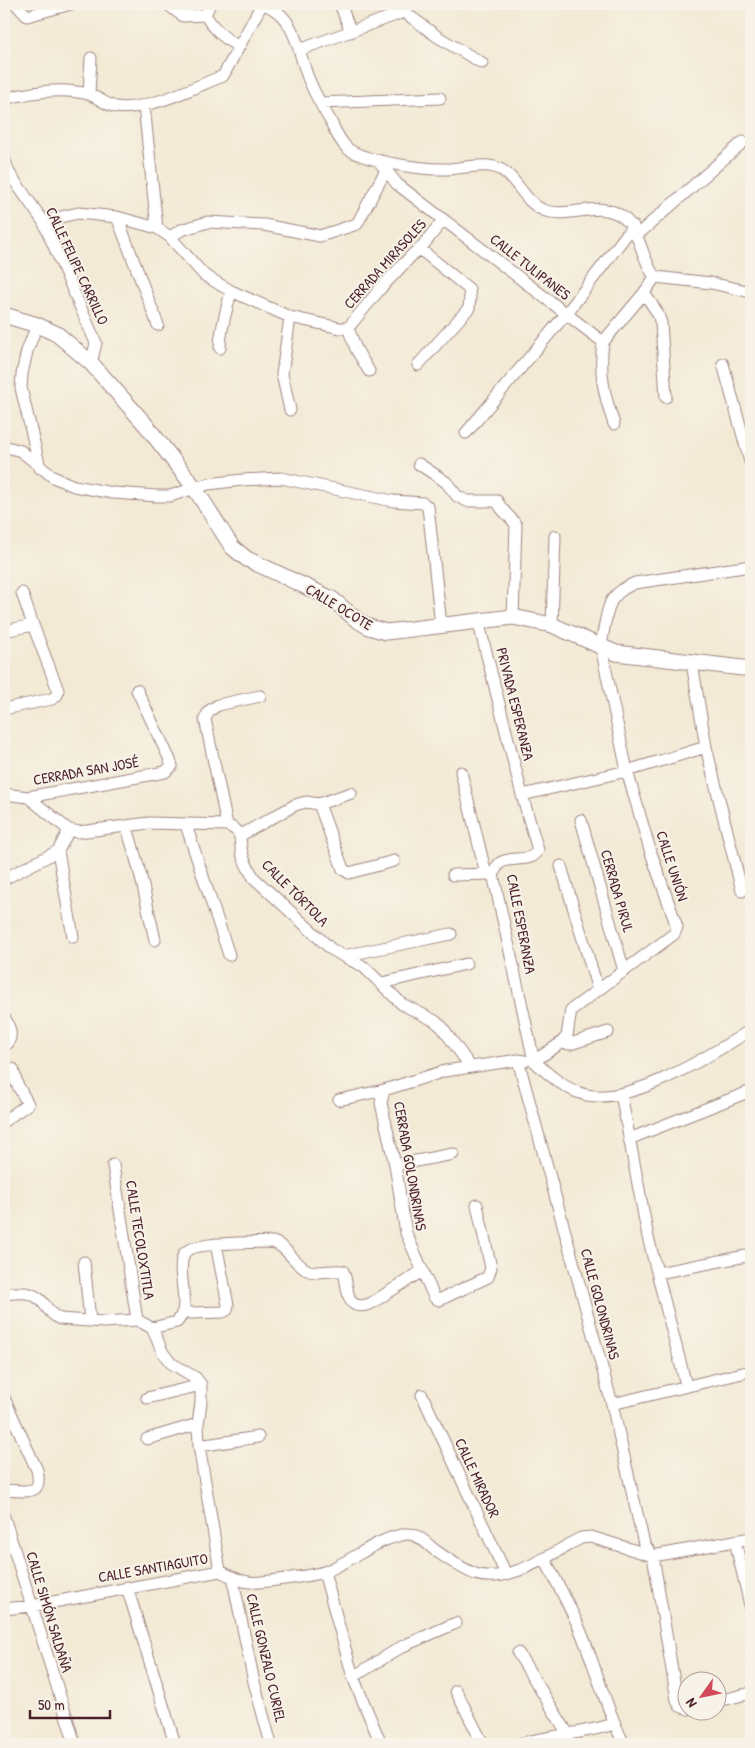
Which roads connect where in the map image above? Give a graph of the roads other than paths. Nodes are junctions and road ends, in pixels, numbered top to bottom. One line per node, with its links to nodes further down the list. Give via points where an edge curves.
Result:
1 (16, 4): 2 (street, via 27,16)
2 (71, 4)
3 (168, 4): 7 (street, via 183,16)
4 (263, 4): 9 (street); 10 (street, via 281,15)
5 (340, 4): 8 (street)
6 (404, 8): 8 (street); 12 (street, via 438,37)
7 (207, 9): 9 (street, via 215,30)
8 (351, 32): 10 (street)
9 (239, 47): 17 (street, via 223,76)
10 (299, 50): 16 (street)
11 (91, 58): 13 (street)
12 (482, 63)
13 (89, 94): 15 (street, via 47,92); 17 (street, via 116,107)
14 (440, 98): 16 (street)
15 (4, 99)
16 (321, 104): 20 (street, via 347,148)
17 (144, 106): 25 (street)
18 (743, 142): 26 (street)
19 (4, 158): 24 (street, CALLE FELIPE CARRILLO, via 8,173)
20 (378, 160): 21 (street, CALLE TULIPANES); 26 (street, via 447,169 492,166 506,172 529,201 543,210 565,214 601,208 619,214)
21 (386, 170): 23 (street, CALLE TULIPANES, via 397,184); 27 (street, via 357,224 320,236 264,225 208,222 181,230)
22 (117, 217): 24 (street, via 78,213); 25 (street); 37 (street)
23 (443, 220): 28 (street, CERRADA MIRASOLES); 33 (street, CALLE TULIPANES)
24 (43, 221): 41 (street, CALLE FELIPE CARRILLO, via 96,344)
25 (157, 228): 27 (street, CERRADA MIRASOLES)
26 (634, 231): 29 (street, via 648,269); 33 (street)
27 (170, 238): 30 (street, CERRADA MIRASOLES, via 204,275)
28 (420, 249): 38 (street, CERRADA MIRASOLES, via 380,289); 43 (street, via 469,290 470,298 469,308)
29 (655, 277): 31 (street); 32 (street)
30 (232, 291): 35 (street, CERRADA MIRASOLES); 40 (street, via 220,333)
31 (751, 292)
32 (644, 293): 39 (street); 45 (street, via 661,323)
33 (566, 314): 39 (street, CALLE TULIPANES); 48 (street)
34 (4, 315): 36 (street, CALLE OCOTE)
35 (290, 317): 38 (street, CERRADA MIRASOLES); 46 (street, via 282,374)
36 (37, 324): 41 (street, CALLE OCOTE, via 57,334); 52 (street, via 27,351 21,388)
37 (158, 325)
38 (348, 328): 44 (street)
39 (602, 342): 47 (street, via 601,379)
40 (220, 348)
41 (91, 364): 53 (street, CALLE OCOTE, via 145,424)
42 (723, 364): 51 (street)
43 (418, 365)
44 (368, 371)
45 (666, 398)
46 (290, 410)
47 (614, 424)
48 (466, 433)
49 (4, 447): 52 (street, via 21,451)
50 (419, 464): 57 (street, via 467,501 497,501 502,512 513,520 516,525)
51 (751, 465)
52 (40, 468): 53 (street, via 74,486 113,493 164,496)
53 (194, 487): 60 (street, CALLE OCOTE, via 232,547 247,559 332,599 369,627 386,632); 60 (street, via 281,478 428,507)
54 (555, 536): 61 (street)
55 (751, 566): 63 (street, via 658,578 635,583 622,590 612,601)
56 (22, 593): 59 (street)
57 (512, 617): 58 (street, CALLE OCOTE); 61 (street, CALLE OCOTE)
58 (478, 620): 60 (street, CALLE OCOTE); 74 (street, PRIVADA ESPERANZA)
59 (33, 625): 62 (street); 68 (street, via 58,690 57,695 52,699)
60 (441, 625)
61 (552, 625): 63 (street, CALLE OCOTE)
62 (4, 632)
63 (601, 647): 64 (street, CALLE OCOTE, via 631,656); 70 (street, CALLE UNIÓN)
64 (692, 662): 65 (street, CALLE OCOTE); 69 (street)
65 (751, 669)
66 (136, 690): 75 (street, CERRADA SAN JOSÉ, via 172,766 165,772)
67 (260, 696): 79 (street, via 218,705 209,711 205,719)
68 (4, 709)
69 (706, 748): 70 (street); 89 (street)
70 (627, 771): 74 (street); 96 (street, CALLE UNIÓN, via 677,927 674,934)
71 (461, 772): 86 (street)
72 (351, 793): 76 (street)
73 (4, 794): 75 (street, CERRADA SAN JOSÉ)
74 (522, 795): 86 (street, CALLE ESPERANZA, via 538,850 536,855 500,863)
75 (28, 797): 81 (street)
76 (319, 804): 82 (street, via 306,802 295,805); 84 (street, via 343,869 349,873)
77 (581, 820): 96 (street, CERRADA PIRUL)
78 (186, 825): 79 (street); 80 (street); 93 (street)
79 (227, 825): 82 (street)
80 (127, 827): 81 (street, via 79,832); 92 (street)
81 (69, 830): 83 (street)
82 (241, 835): 94 (street, CALLE TÓRTOLA, via 246,866 254,878 318,938)
83 (58, 851): 88 (street); 91 (street)
84 (394, 861)
85 (561, 866): 98 (street)
86 (489, 874): 87 (street); 105 (street, CALLE ESPERANZA)
87 (453, 875)
88 (4, 879)
89 (742, 891)
90 (451, 934): 94 (street)
91 (73, 937)
92 (155, 940)
93 (229, 954)
94 (343, 956): 97 (street, CALLE TÓRTOLA, via 364,967)
95 (466, 964): 97 (street)
96 (624, 971): 98 (street, CALLE UNIÓN)
97 (382, 983): 106 (street, CALLE TÓRTOLA, via 402,1004 442,1027)
98 (598, 990): 102 (street, CALLE UNIÓN, via 572,1010 567,1036)
99 (4, 1017): 103 (street, via 11,1038)
100 (751, 1030): 110 (street, via 687,1069)
101 (608, 1032): 102 (street, via 570,1044)
102 (562, 1043): 105 (street)
103 (4, 1045)
104 (518, 1060): 105 (street); 106 (street); 134 (street, CALLE GOLONDRINAS)
105 (534, 1061): 110 (street, via 557,1081 578,1093 596,1096)
106 (470, 1066): 108 (street)
107 (13, 1070): 112 (street, via 28,1104)
108 (384, 1090): 111 (street); 116 (street, CERRADA GOLONDRINAS, via 381,1103)
109 (751, 1091): 113 (street)
110 (621, 1094): 113 (street)
111 (339, 1100)
112 (4, 1121)
113 (629, 1139): 122 (street)
114 (452, 1154): 116 (street)
115 (113, 1165): 126 (street, CALLE TECOLOXTITLA)
116 (395, 1165): 121 (street, CERRADA GOLONDRINAS, via 406,1233)
117 (477, 1205): 121 (street, CERRADA GOLONDRINAS, via 491,1268 488,1277 438,1300)
118 (216, 1244): 121 (street, via 274,1242 280,1244 305,1270 343,1271 347,1294 353,1303 362,1307); 124 (street, via 190,1248 183,1255); 124 (street, via 227,1310)
119 (751, 1255): 122 (street)
120 (84, 1262): 125 (street)
121 (422, 1271)
122 (658, 1273): 130 (street)
123 (4, 1294): 125 (street, via 32,1293 60,1319)
124 (184, 1311): 127 (street, via 177,1322)
125 (90, 1320): 126 (street)
126 (137, 1320): 127 (street)
127 (152, 1328): 129 (street, via 162,1353)
128 (751, 1371): 130 (street)
129 (201, 1385): 133 (street); 136 (street)
130 (686, 1385): 134 (street)
131 (422, 1395): 148 (street, CALLE MIRADOR)
132 (4, 1398): 135 (street)
133 (147, 1398)
134 (612, 1404): 144 (street, CALLE GOLONDRINAS, via 644,1544)
135 (9, 1424): 140 (street, via 37,1470 39,1480 38,1486 32,1490)
136 (198, 1424): 138 (street); 139 (street)
137 (258, 1436): 139 (street)
138 (146, 1439)
139 (199, 1446): 146 (street)
140 (4, 1490)
141 (4, 1517): 151 (street, CALLE SIMÓN SALDAÑA)
142 (751, 1538): 143 (street, CALLE SANTIAGUITO)
143 (736, 1541): 144 (street, CALLE SANTIAGUITO); 153 (street)
144 (653, 1556): 145 (street, CALLE SANTIAGUITO, via 591,1537 581,1538); 160 (street, CALLE GOLONDRINAS)
145 (544, 1558): 148 (street, CALLE SANTIAGUITO); 161 (street, via 577,1622)
146 (220, 1571): 149 (street, CALLE SANTIAGUITO); 150 (street, CALLE SANTIAGUITO)
147 (324, 1572): 148 (street, CALLE SANTIAGUITO, via 390,1538 409,1534 475,1574 489,1577); 149 (street, CALLE SANTIAGUITO, via 250,1583); 156 (street)
148 (506, 1574)
149 (235, 1579): 166 (street, CALLE GONZALO CURIEL, via 254,1682)
150 (127, 1587): 151 (street, CALLE SANTIAGUITO); 165 (street)
151 (32, 1606): 152 (street, CALLE SANTIAGUITO); 164 (street, CALLE SIMÓN SALDAÑA)
152 (4, 1609)
153 (751, 1609)
154 (456, 1623): 156 (street, via 403,1646)
155 (518, 1653): 162 (street)
156 (352, 1677): 167 (street)
157 (456, 1691): 168 (street)
158 (751, 1693): 159 (street)
159 (728, 1699)
160 (678, 1702)
161 (614, 1724): 162 (street); 170 (street)
162 (568, 1734): 163 (street)
163 (546, 1741): 169 (street)
164 (75, 1744)
165 (175, 1744)
166 (271, 1744)
167 (381, 1744)
168 (483, 1744)
169 (519, 1744)
170 (624, 1744)

